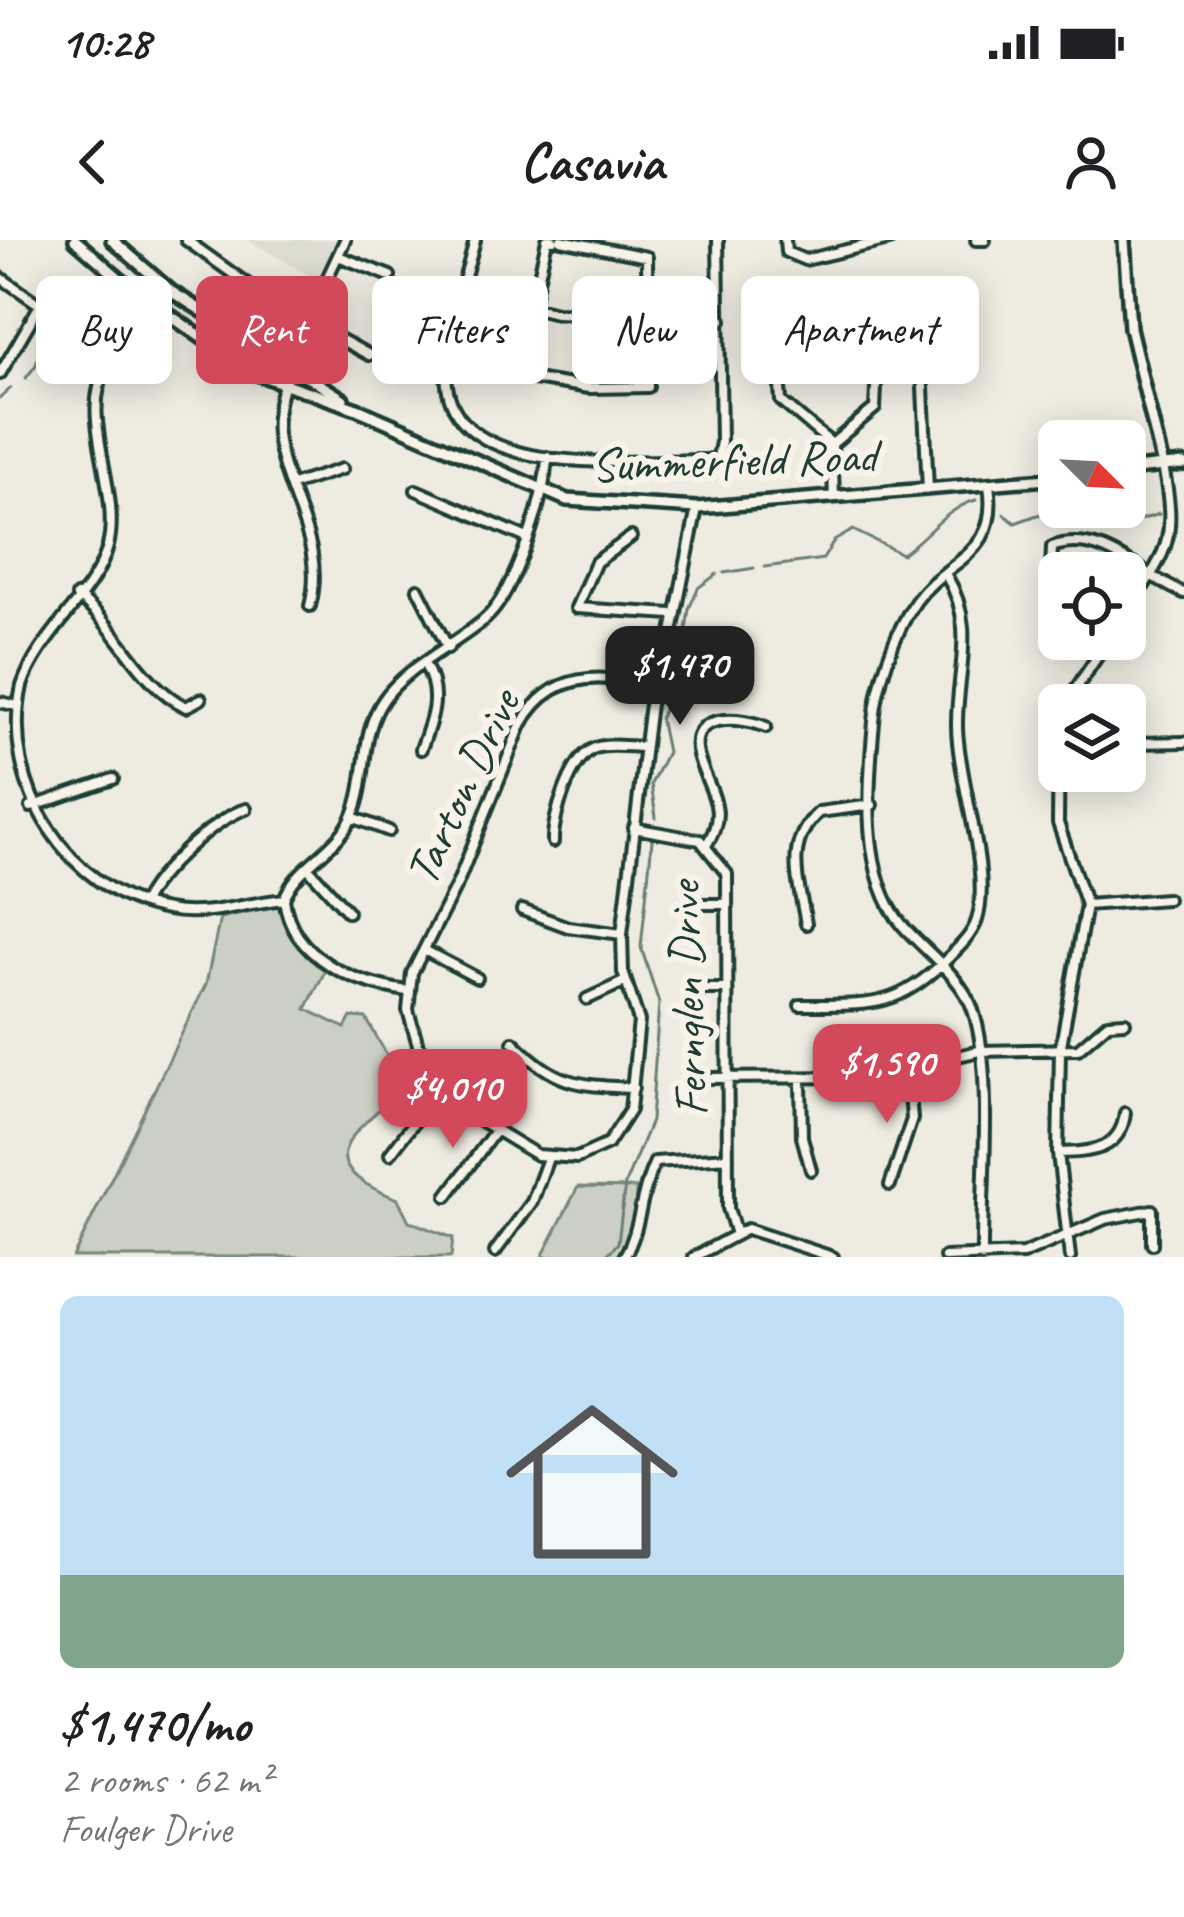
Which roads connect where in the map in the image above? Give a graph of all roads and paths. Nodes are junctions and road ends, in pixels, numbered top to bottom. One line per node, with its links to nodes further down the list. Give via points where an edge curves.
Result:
1 (75, 240): 15 (street, Summerfield Road)
2 (112, 240): 16 (street, Summerfield Road)
3 (187, 240): 17 (street)
4 (345, 240): 14 (street)
5 (475, 240): 20 (street)
6 (557, 240): 21 (street, via 547,240); 22 (street, via 647,257)
7 (718, 240): 30 (street)
8 (785, 240): 13 (street, via 786,252 805,260)
9 (889, 240): 13 (street)
10 (976, 240): 11 (street)
11 (986, 240)
12 (1124, 240): 45 (street, via 1130,328)
13 (861, 243)
14 (338, 256): 18 (street); 19 (street)
15 (122, 276)
16 (154, 276)
17 (241, 276)
18 (330, 276)
19 (390, 276)
20 (467, 276)
21 (538, 276)
22 (648, 276)
23 (0, 277): 25 (street)
24 (172, 292): 26 (street, Summerfield Road)
25 (36, 302)
26 (196, 307)
27 (36, 312): 33 (street)
28 (172, 315): 40 (street, Summerfield Road)
29 (717, 320): 30 (street)
30 (721, 320): 43 (street, via 718,457)
31 (348, 343): 32 (street)
32 (369, 355)
33 (0, 374)
34 (548, 381): 38 (street)
35 (102, 384): 66 (street, via 95,410 110,485 108,548)
36 (317, 384): 41 (street, Summerfield Road)
37 (448, 384): 43 (street, via 480,439)
38 (648, 384)
39 (923, 384): 51 (street)
40 (283, 386): 41 (street, Summerfield Road); 49 (street, via 276,429)
41 (358, 409): 53 (street, Summerfield Road)
42 (832, 445): 42 (street, via 781,401 778,358 764,330 769,311 814,296 846,309 878,348 874,408); 54 (street)
43 (547, 458): 53 (street)
44 (1184, 464): 45 (street)
45 (1163, 466): 46 (street); 62 (street, via 1173,517)
46 (1146, 468)
47 (342, 469): 49 (street)
48 (1038, 480): 50 (street, Summerfield Road)
49 (292, 485): 67 (street, via 317,567)
50 (989, 485): 51 (street, Summerfield Road); 61 (street, via 980,544)
51 (928, 489): 54 (street, Summerfield Road)
52 (416, 490): 57 (street)
53 (542, 493): 55 (street, Summerfield Road); 57 (street)
54 (834, 498): 55 (street, Summerfield Road)
55 (698, 508): 68 (street)
56 (631, 537): 68 (street, via 596,562 576,608)
57 (527, 538): 69 (street, via 496,608)
58 (1050, 552): 59 (street, via 1060,544)
59 (1107, 552)
60 (1146, 574): 62 (street)
61 (946, 575): 82 (street, via 917,600 889,659 874,720); 102 (street, via 967,631 957,725 979,912)
62 (1150, 576): 63 (street); 65 (street)
63 (1146, 582)
64 (418, 589): 69 (street)
65 (1184, 593)
66 (77, 596): 72 (street, via 165,696 186,707); 74 (street, via 38,651)
67 (310, 606)
68 (673, 614): 71 (street)
69 (448, 648): 70 (street)
70 (424, 665): 79 (street, via 435,705); 85 (street, via 379,708)
71 (655, 689): 78 (street); 101 (street, Tarton Drive, via 580,679 539,696)
72 (201, 699)
73 (0, 702): 74 (street)
74 (17, 706): 83 (street, via 19,766)
75 (766, 727): 89 (street, via 734,716 699,737 718,803)
76 (1146, 742): 77 (street)
77 (1184, 742)
78 (643, 748): 86 (street); 88 (street, via 597,748 582,759)
79 (421, 749)
80 (113, 779): 83 (street)
81 (1058, 792): 96 (street, via 1058,824)
82 (872, 805): 99 (street, via 819,812 798,836); 102 (street, via 874,864 889,904)
83 (31, 807): 93 (street, via 70,860)
84 (246, 809): 93 (street, via 164,870)
85 (352, 817): 87 (street); 90 (street)
86 (634, 828): 89 (street, Fernglen Drive); 100 (street)
87 (388, 831)
88 (553, 842)
89 (707, 844): 95 (street, Fernglen Drive, via 727,874)
90 (308, 868): 91 (street); 98 (street)
91 (284, 899): 93 (street, via 205,912); 107 (street, via 291,924 333,970)
92 (1167, 899): 96 (street)
93 (143, 904)
94 (693, 904): 95 (street)
95 (727, 904): 105 (street, Fernglen Drive)
96 (1086, 905): 113 (street)
97 (522, 910): 100 (street)
98 (348, 912)
99 (806, 924)
100 (622, 934): 104 (street)
101 (424, 950): 103 (street); 107 (street, Tarton Drive)
102 (940, 965): 109 (street, via 893,1001); 112 (street, via 971,1003)
103 (477, 978)
104 (626, 981): 108 (street); 119 (street, via 639,1021)
105 (727, 988): 106 (street); 116 (street, Fernglen Drive)
106 (694, 989)
107 (407, 991): 118 (street, via 412,1032)
108 (587, 999)
109 (800, 1005)
110 (1125, 1022): 113 (street, via 1108,1023 1078,1049)
111 (513, 1042): 119 (street, via 548,1076)
112 (979, 1051): 113 (street); 114 (street); 137 (street)
113 (1060, 1051): 122 (street)
114 (908, 1070): 117 (street); 127 (street, via 912,1119)
115 (694, 1072): 116 (street)
116 (728, 1078): 117 (street); 124 (street, Fernglen Drive)
117 (801, 1080): 126 (street)
118 (451, 1088): 121 (street); 123 (street)
119 (633, 1088): 125 (street, via 626,1120 608,1144 588,1155)
120 (1125, 1113): 122 (street, via 1123,1128 1104,1147)
121 (494, 1131): 125 (street); 128 (street)
122 (1058, 1153): 130 (street)
123 (390, 1154)
124 (728, 1157): 129 (street, Fernglen Drive); 133 (street, via 655,1162)
125 (548, 1158): 132 (street, via 538,1191)
126 (812, 1170)
127 (890, 1185)
128 (447, 1196)
129 (735, 1232): 134 (street); 135 (street, via 755,1229)
130 (1064, 1238): 131 (street, via 1152,1210); 137 (street, via 1023,1254); 138 (street)
131 (1152, 1244)
132 (495, 1252)
133 (624, 1257)
134 (694, 1257)
135 (832, 1257)
136 (945, 1257): 137 (street)
137 (982, 1257)
138 (1070, 1257)

